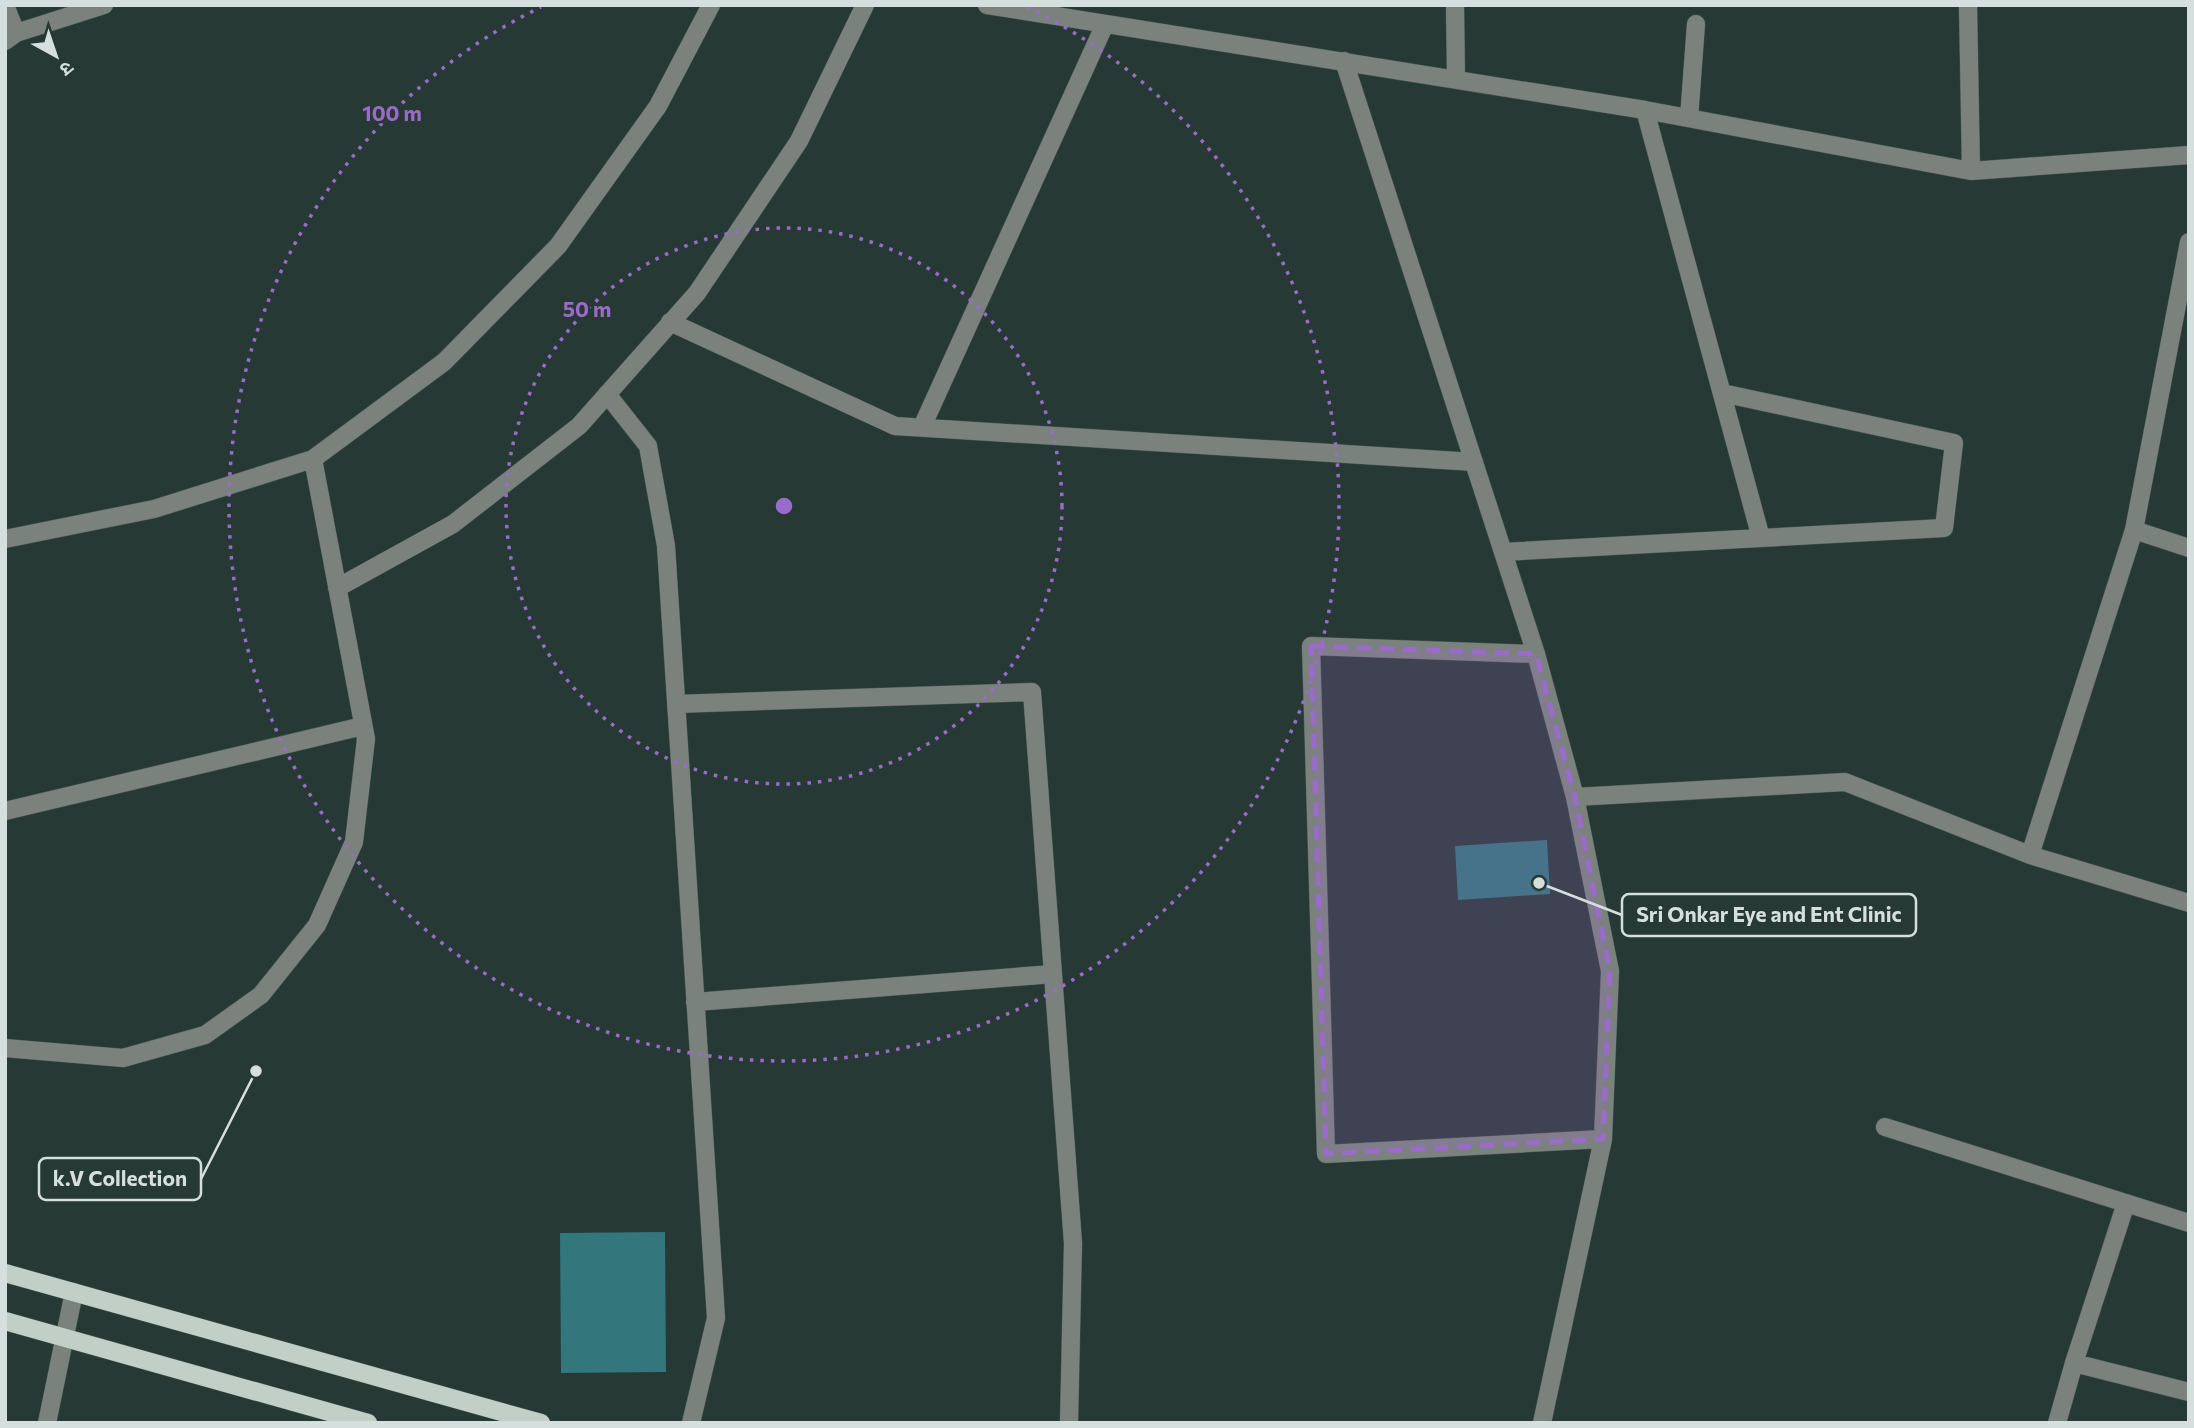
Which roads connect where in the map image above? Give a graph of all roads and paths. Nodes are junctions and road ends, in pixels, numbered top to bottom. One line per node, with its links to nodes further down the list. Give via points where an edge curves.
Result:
1 (5, 5): 11 (street)
2 (104, 5): 11 (street)
3 (711, 5): 23 (street, via 658,106 558,246 444,362)
4 (865, 5): 19 (street, via 799,141 697,293)
5 (987, 5): 8 (street)
6 (1455, 5): 13 (street)
7 (1968, 5): 17 (street)
8 (1012, 7): 10 (street)
9 (1696, 23): 15 (street)
10 (1105, 24): 12 (street); 22 (street)
11 (11, 37)
12 (1344, 61): 13 (street); 24 (street)
13 (1456, 79): 14 (street)
14 (1645, 110): 15 (street); 20 (street)
15 (1689, 118): 17 (street)
16 (2189, 155): 17 (street)
17 (1971, 171)
18 (2189, 242): 25 (street)
19 (670, 322): 21 (street); 22 (street, via 895,426)
20 (1722, 393): 26 (street); 26 (street, via 1954,443 1944,528)
21 (607, 394): 30 (street, via 579,426 453,524); 32 (street, via 648,446 666,546)
22 (922, 427): 24 (street)
23 (313, 458): 27 (street, via 154,509); 30 (street)
24 (1474, 462): 29 (street)
25 (2134, 530): 28 (street); 36 (street)
26 (1761, 537): 29 (street)
27 (5, 539)
28 (2189, 548)
29 (1503, 552): 31 (street)
30 (337, 588): 33 (street)
31 (1536, 654): 34 (street); 42 (street, via 1311,646 1326,1154)
32 (676, 704): 38 (street, via 1032,692); 39 (street)
33 (363, 726): 35 (street); 40 (street, via 366,739 354,842 317,925 261,995 205,1035 123,1058)
34 (1575, 797): 36 (street, via 1845,782); 42 (street, via 1610,971)
35 (5, 811)
36 (2029, 855): 37 (street)
37 (2189, 904)
38 (1053, 974): 39 (street); 55 (street, via 1073,1243)
39 (695, 1002): 54 (street, via 716,1318)
40 (5, 1048)
41 (1885, 1127): 43 (street)
42 (1603, 1139): 56 (street)
43 (2126, 1203): 44 (street); 49 (street)
44 (2189, 1223)
45 (5, 1273): 46 (main road)
46 (74, 1292): 48 (street); 53 (main road)
47 (5, 1321): 48 (main road)
48 (65, 1338): 51 (street); 52 (main road)
49 (2074, 1363): 50 (street); 57 (street)
50 (2189, 1391)
51 (47, 1423)
52 (368, 1423)
53 (541, 1423)
54 (691, 1423)
55 (1069, 1423)
56 (1542, 1423)
57 (2057, 1423)

